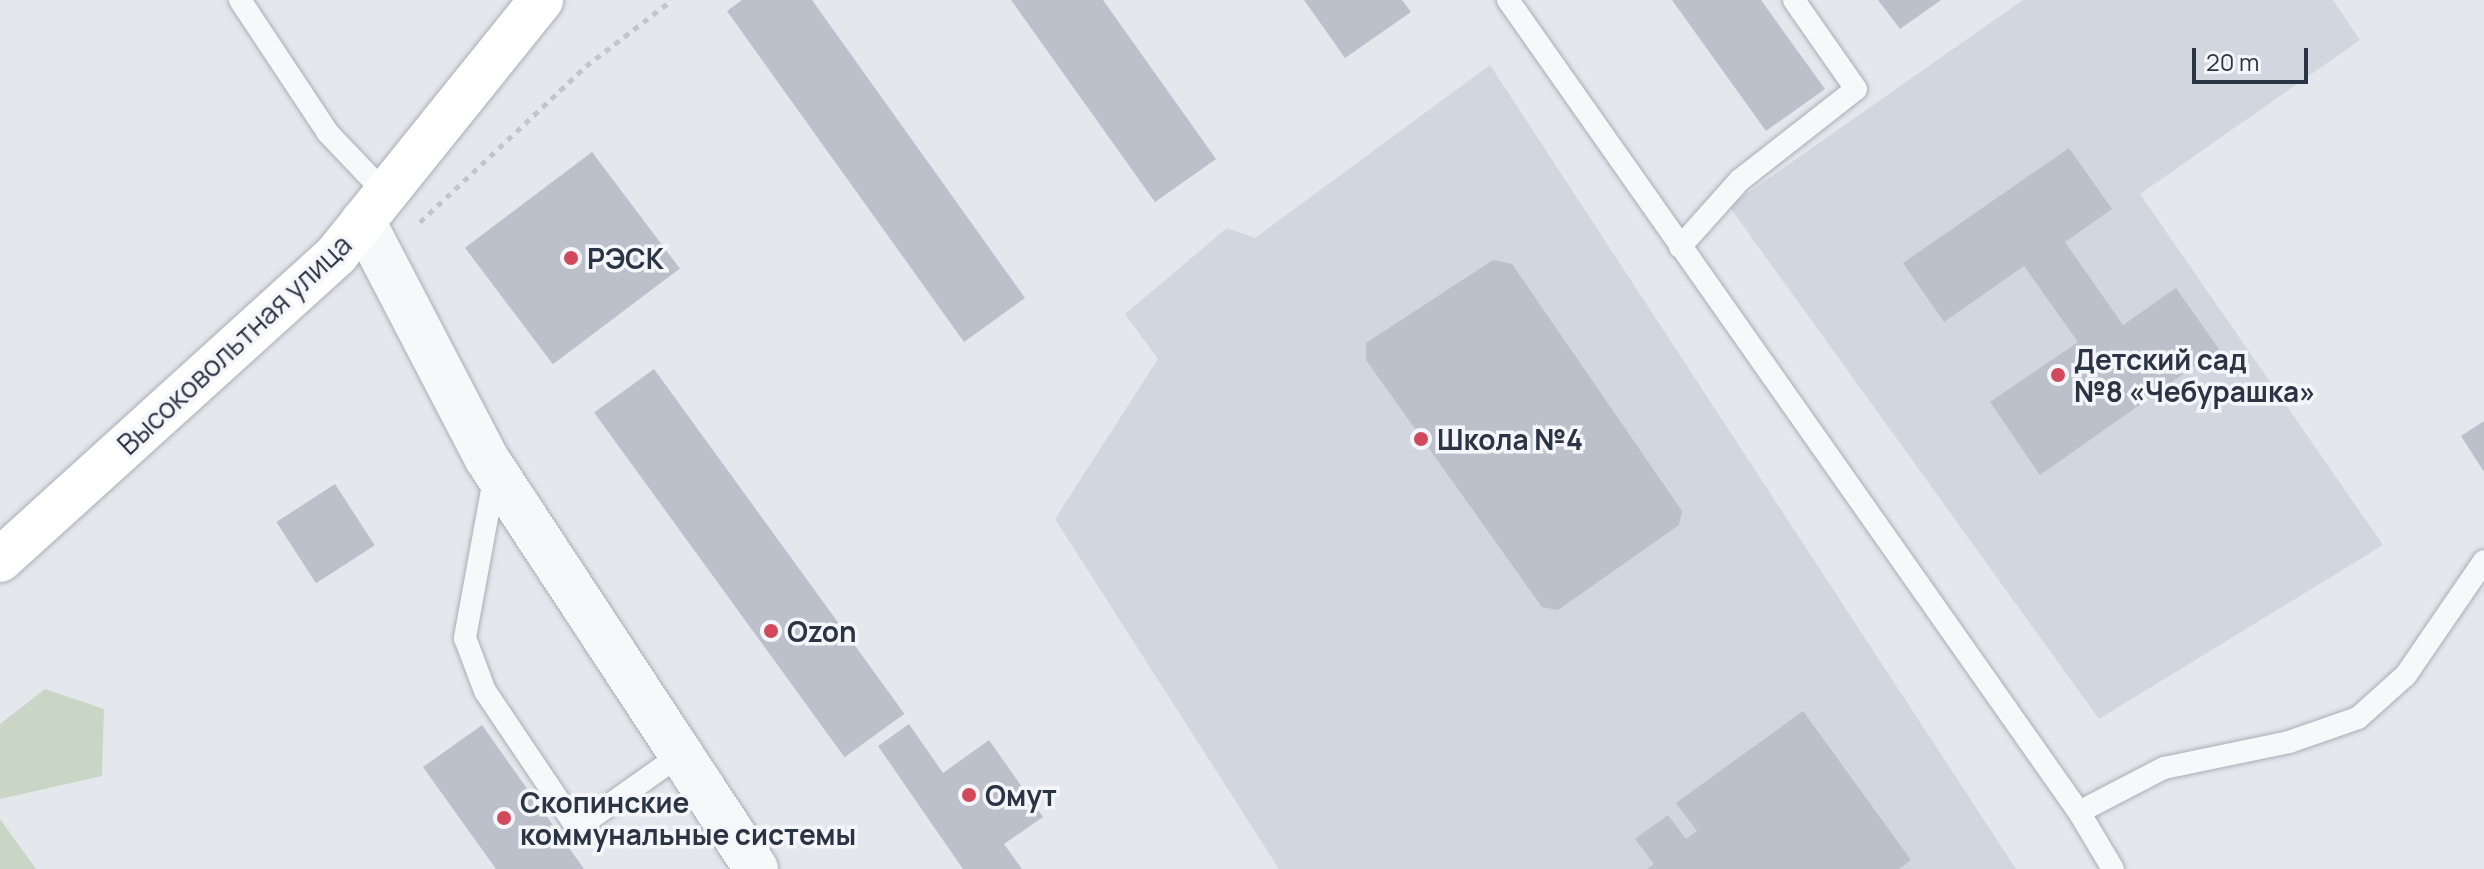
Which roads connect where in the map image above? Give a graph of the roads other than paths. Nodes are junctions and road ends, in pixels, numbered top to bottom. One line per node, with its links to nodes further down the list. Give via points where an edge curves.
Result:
1 (240, 0): 5 (lane)
2 (541, 0): 5 (main road, Высоковольтная улица)
3 (1508, 0): 6 (lane)
4 (1794, 0): 6 (lane, via 1856,89 1740,180)
5 (375, 208): 7 (street); 8 (main road, Высоковольтная улица, via 337,254)
6 (1680, 247): 11 (lane)
7 (496, 473): 10 (street); 10 (lane, via 465,638 485,691 577,828)
8 (0, 560)
9 (2484, 561): 11 (lane, via 2406,675 2358,718 2289,742 2164,768)
10 (681, 754): 12 (street)
11 (2079, 812): 13 (lane)
12 (756, 869)
13 (2113, 869)

